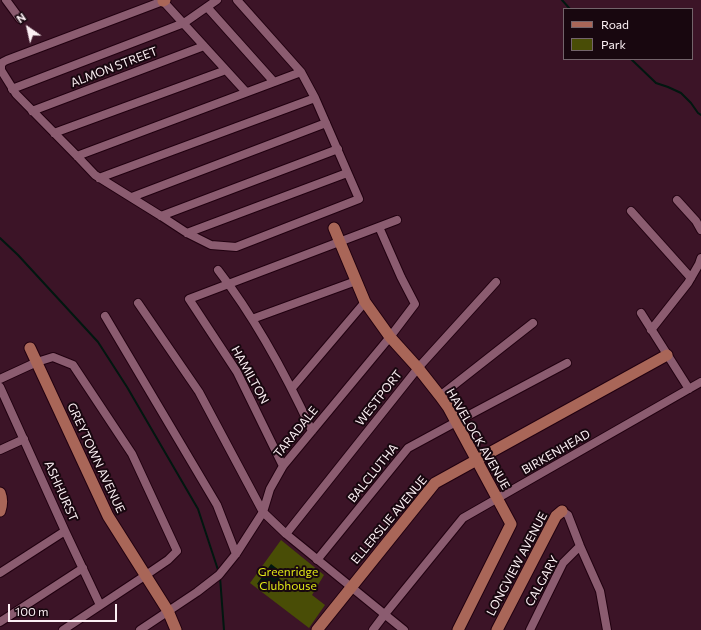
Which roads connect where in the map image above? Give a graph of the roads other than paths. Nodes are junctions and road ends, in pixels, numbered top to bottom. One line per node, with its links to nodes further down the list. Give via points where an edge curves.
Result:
1 (6, 0): 6 (street)
2 (217, 0): 5 (street)
3 (237, 0): 10 (street)
4 (164, 1): 7 (street); 12 (street, via 3,62 1,70)
5 (207, 8): 7 (street); 11 (street)
6 (20, 19)
7 (184, 23): 8 (street); 12 (street)
8 (204, 46): 9 (street); 15 (street, ALMON STREET)
9 (226, 70): 13 (street); 17 (street)
10 (301, 72): 11 (street); 14 (street)
11 (274, 82): 13 (street)
12 (12, 89): 15 (street)
13 (246, 92): 19 (street)
14 (316, 98): 16 (street); 21 (street)
15 (32, 111): 17 (street)
16 (326, 123): 18 (street); 22 (street)
17 (54, 133): 19 (street)
18 (338, 149): 20 (street); 25 (street)
19 (77, 156): 21 (street)
20 (347, 173): 30 (street); 30 (street, via 358,199 236,247 211,245)
21 (99, 178): 22 (street)
22 (132, 197): 25 (street)
23 (677, 200): 29 (street)
24 (631, 210): 34 (street)
25 (161, 216): 30 (street)
26 (397, 220): 27 (street)
27 (379, 227): 31 (street); 45 (street, TARADALE, via 415,304)
28 (334, 228): 31 (street, HAVELOCK AVENUE)
29 (701, 230)
30 (187, 233)
31 (340, 242): 35 (street, HAVELOCK AVENUE); 37 (street)
32 (701, 258): 34 (street)
33 (218, 270): 37 (street)
34 (691, 278): 44 (street)
35 (356, 280): 38 (street, HAVELOCK AVENUE); 42 (street)
36 (496, 282): 50 (street, WESTPORT)
37 (229, 284): 42 (street); 62 (street, HAMILTON, via 189,299 237,372)
38 (365, 302): 45 (street, HAVELOCK AVENUE); 54 (street)
39 (138, 303): 67 (street, via 199,392)
40 (641, 313): 44 (street)
41 (105, 316): 71 (street, via 218,505)
42 (252, 319): 54 (street)
43 (533, 323): 56 (street)
44 (651, 330): 47 (street)
45 (390, 337): 50 (street, HAVELOCK AVENUE); 58 (street, TARADALE)
46 (30, 348): 48 (street, GREYTOWN AVENUE)
47 (667, 355): 55 (street); 61 (street, ELLERSLIE AVENUE)
48 (37, 362): 51 (street); 75 (street, GREYTOWN AVENUE, via 108,516); 75 (street, via 53,357 73,365 132,454 177,551)
49 (567, 363): 57 (street, BALCLUTHA)
50 (418, 368): 56 (street, HAVELOCK AVENUE); 69 (street, WESTPORT)
51 (0, 379)
52 (701, 382): 55 (street, BIRKENHEAD)
53 (0, 387): 59 (street, ASHHURST)
54 (292, 388): 58 (street)
55 (689, 389): 64 (street, BIRKENHEAD)
56 (440, 396): 57 (street, HAVELOCK AVENUE)
57 (456, 422): 61 (street, HAVELOCK AVENUE); 72 (street, BALCLUTHA, via 408,448)
58 (312, 431): 62 (street, TARADALE)
59 (24, 439): 60 (street); 68 (street, ASHHURST)
60 (0, 450)
61 (476, 460): 64 (street, HAVELOCK AVENUE); 76 (street, ELLERSLIE AVENUE, via 435,483)
62 (283, 466): 67 (street, TARADALE, via 270,489)
63 (0, 493): 65 (street)
64 (498, 499): 79 (street, BIRKENHEAD, via 463,518); 87 (street, HAVELOCK AVENUE, via 511,524)
65 (0, 511)
66 (562, 511): 70 (street, via 568,515); 88 (street, LONGVIEW AVENUE, via 556,516)
67 (263, 512): 69 (street); 71 (street, TARADALE)
68 (65, 530): 73 (street, ASHHURST); 74 (street)
69 (286, 534): 72 (street)
70 (580, 546): 89 (street, CALGARY, via 563,563); 90 (street, via 600,592)
71 (236, 554): 78 (street, TARADALE, via 219,575)
72 (317, 560): 76 (street)
73 (83, 568): 77 (street, ASHHURST); 80 (street)
74 (0, 573)
75 (146, 575): 77 (street); 78 (street, GREYTOWN AVENUE)
76 (351, 588): 79 (street); 84 (street, ELLERSLIE AVENUE)
77 (100, 605): 81 (street)
78 (168, 611): 82 (street, TARADALE); 83 (street, GREYTOWN AVENUE)
79 (385, 614): 85 (street, BIRKENHEAD); 86 (street)
80 (0, 622)
81 (63, 630)
82 (140, 630)
83 (176, 630)
84 (317, 630)
85 (373, 630)
86 (404, 630)
87 (458, 630)
88 (497, 630)
89 (530, 630)
90 (607, 630)

